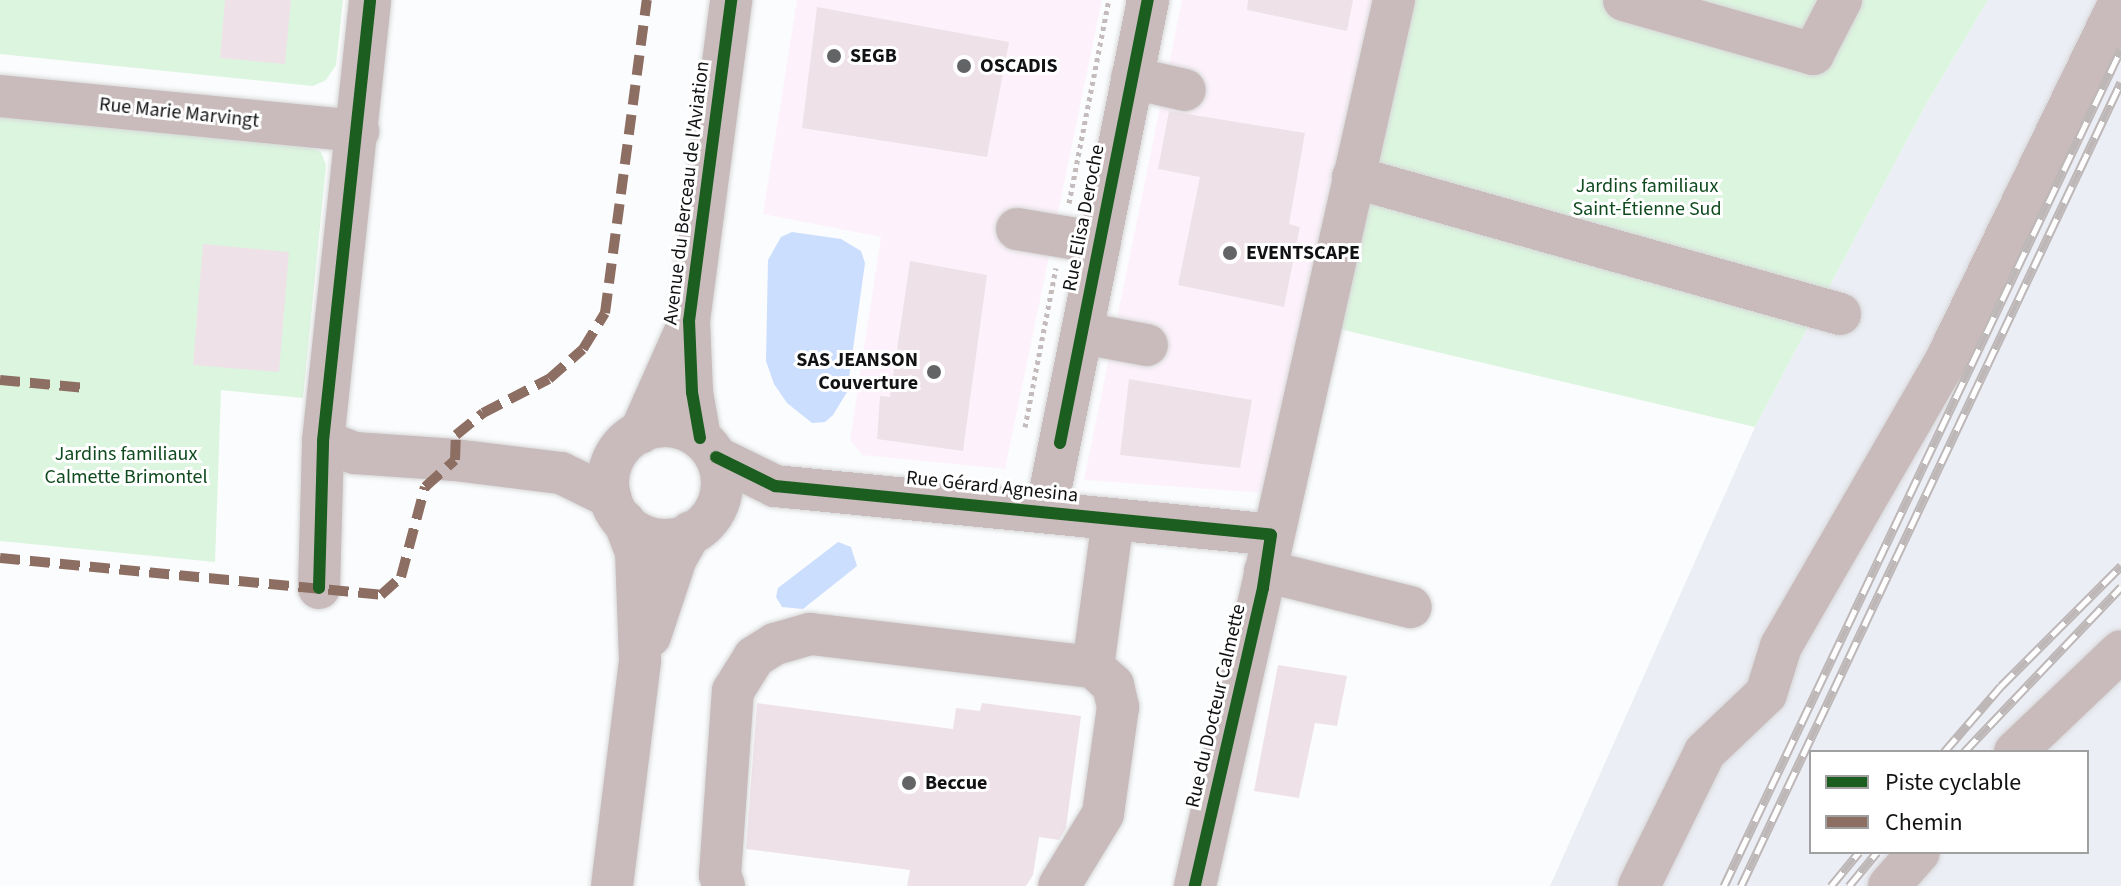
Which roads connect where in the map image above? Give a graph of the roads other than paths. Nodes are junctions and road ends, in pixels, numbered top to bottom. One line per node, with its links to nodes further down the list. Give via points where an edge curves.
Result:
1 (370, 0): 11 (street)
2 (731, 0): 16 (street, Avenue du Berceau de l'Aviation)
3 (1148, 0): 8 (street, Rue Elisa Deroche)
4 (1394, 0): 12 (street, Rue du Docteur Calmette)
5 (1624, 0): 6 (street, via 1813,54)
6 (1841, 0)
7 (2121, 0): 40 (street, via 1945,362 1781,646 1766,694 1705,752)
8 (1132, 78): 9 (street); 14 (street, Rue Elisa Deroche)
9 (1185, 90)
10 (0, 96): 11 (street, Rue Marie Marvingt)
11 (358, 131): 19 (street)
12 (1353, 177): 15 (street); 28 (street, Rue du Docteur Calmette)
13 (1017, 229): 14 (street)
14 (1100, 243): 17 (street, Rue Elisa Deroche)
15 (1840, 314)
16 (689, 321): 20 (street, Avenue du Berceau de l'Aviation); 21 (street, Avenue du Berceau de l'Aviation, via 692,392)
17 (1082, 333): 18 (street); 25 (street, Rue Elisa Deroche)
18 (1147, 345)
19 (323, 441): 22 (street, via 355,453); 29 (street)
20 (628, 442): 21 (street, via 654,427 674,426); 22 (street); 24 (street, via 608,466)
21 (708, 447): 23 (street, Rue Gérard Agnesina); 27 (street, via 723,482)
22 (561, 473): 24 (street)
23 (775, 486): 25 (street, Rue Gérard Agnesina); 27 (street)
24 (617, 509): 27 (street, via 647,536 659,539); 32 (street, via 636,552)
25 (1046, 512): 26 (street, Rue Gérard Agnesina)
26 (1113, 519): 28 (street, Rue Gérard Agnesina); 33 (street)
27 (702, 523): 32 (street, via 676,558)
28 (1268, 553): 30 (street); 39 (street, Rue du Docteur Calmette)
29 (319, 588)
30 (1411, 607)
31 (2121, 651): 34 (street)
32 (640, 660): 36 (street)
33 (1093, 667): 37 (street, via 811,634 775,644 754,657 733,691 720,875); 38 (street, via 1113,685 1118,707 1103,814)
34 (2017, 750)
35 (1917, 854): 41 (street)
36 (612, 886)
37 (724, 886)
38 (1059, 886)
39 (1195, 886)
40 (1639, 886)
41 (1889, 886)

